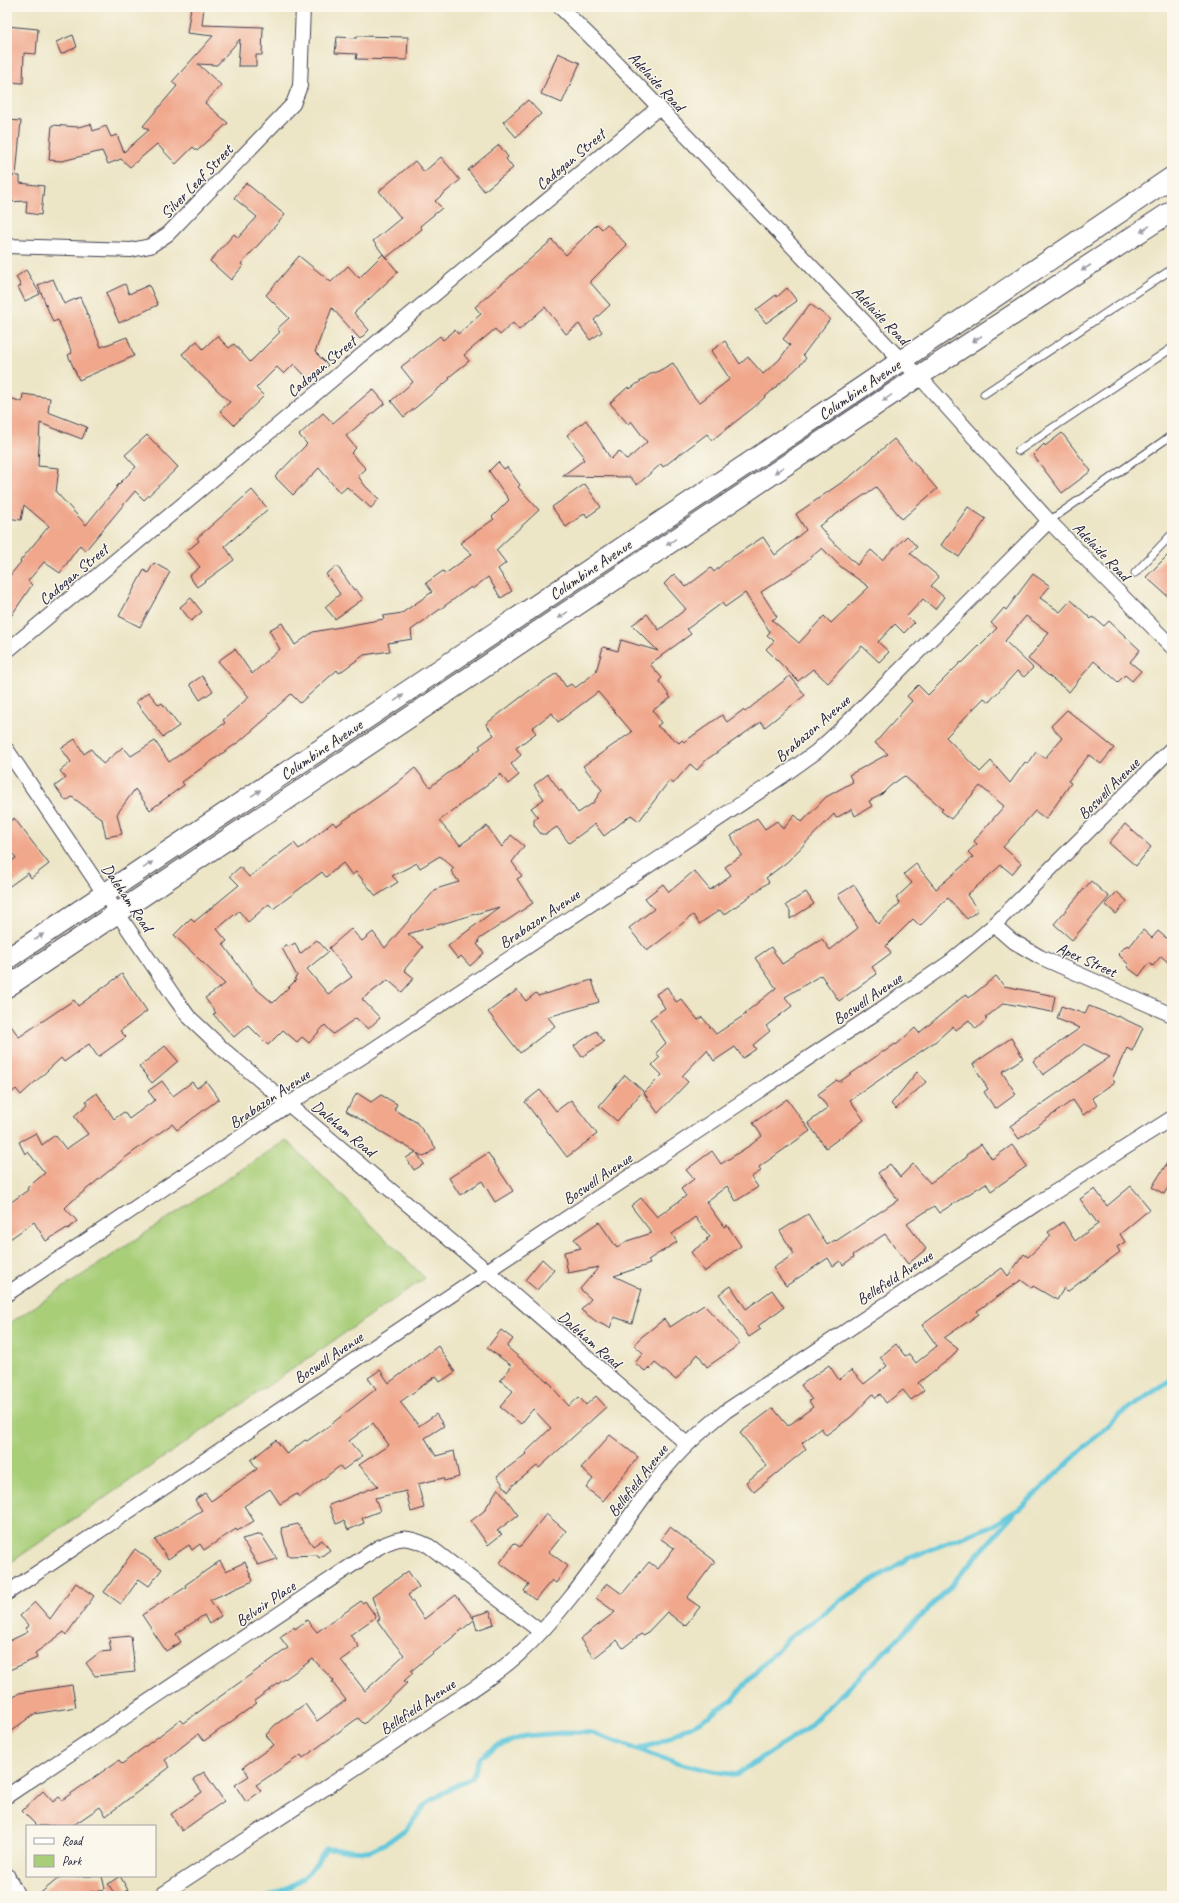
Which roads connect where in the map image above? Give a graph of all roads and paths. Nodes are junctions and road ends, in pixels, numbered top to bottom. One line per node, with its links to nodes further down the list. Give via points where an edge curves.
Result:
1 (303, 7): 6 (street, Silver Leaf Street, via 300,86 293,104 168,234 150,246 132,250)
2 (562, 8): 3 (street, Adelaide Road)
3 (658, 108): 9 (street, Adelaide Road); 20 (street, Cadogan Street)
4 (1172, 176): 9 (main road, Columbine Avenue)
5 (1172, 211): 10 (main road, Columbine Avenue, one-way to 10)
6 (7, 246)
7 (1171, 271): 11 (lane)
8 (1172, 348): 13 (lane)
9 (901, 360): 10 (street, Adelaide Road); 16 (main road, Columbine Avenue)
10 (919, 376): 14 (street, Adelaide Road); 17 (main road, Columbine Avenue, one-way to 17)
11 (984, 394)
12 (1172, 434): 14 (lane)
13 (1018, 451)
14 (1049, 521): 19 (street, Adelaide Road); 31 (street, Brabazon Avenue, via 816,752)
15 (1172, 534): 18 (lane)
16 (634, 540): 17 (main road); 21 (main road, Columbine Avenue, one-way to 16)
17 (646, 559): 22 (main road, Columbine Avenue, one-way to 22)
18 (1135, 573)
19 (1172, 647)
20 (7, 651)
21 (376, 713): 22 (main road); 25 (main road, Columbine Avenue, one-way to 21)
22 (388, 732): 26 (main road, Columbine Avenue)
23 (1172, 748): 27 (street, Boswell Avenue)
24 (7, 750): 25 (street, Daleham Road)
25 (104, 895): 26 (street, Daleham Road); 28 (main road, Columbine Avenue, one-way to 25)
26 (117, 913): 29 (main road, Columbine Avenue); 31 (street, Daleham Road, via 188,1016)
27 (994, 925): 30 (street, Apex Street, via 1012,940 1040,957); 33 (street, Boswell Avenue, via 972,945 899,998)
28 (7, 959)
29 (7, 987)
30 (1172, 1015)
31 (289, 1104): 33 (street, Daleham Road); 34 (street, Brabazon Avenue)
32 (1172, 1118): 35 (street, Bellefield Avenue, via 1036,1204 826,1343 726,1411)
33 (487, 1271): 35 (street, Daleham Road); 36 (street, Boswell Avenue)
34 (7, 1294)
35 (687, 1444): 37 (street, Bellefield Avenue, via 661,1474)
36 (7, 1593)
37 (541, 1632): 38 (street, Belvoir Place, via 429,1546 404,1537 379,1547); 41 (street, Bellefield Avenue, via 486,1680 356,1769)
38 (7, 1796)
39 (7, 1875): 40 (street)
40 (18, 1896)
41 (160, 1896)

